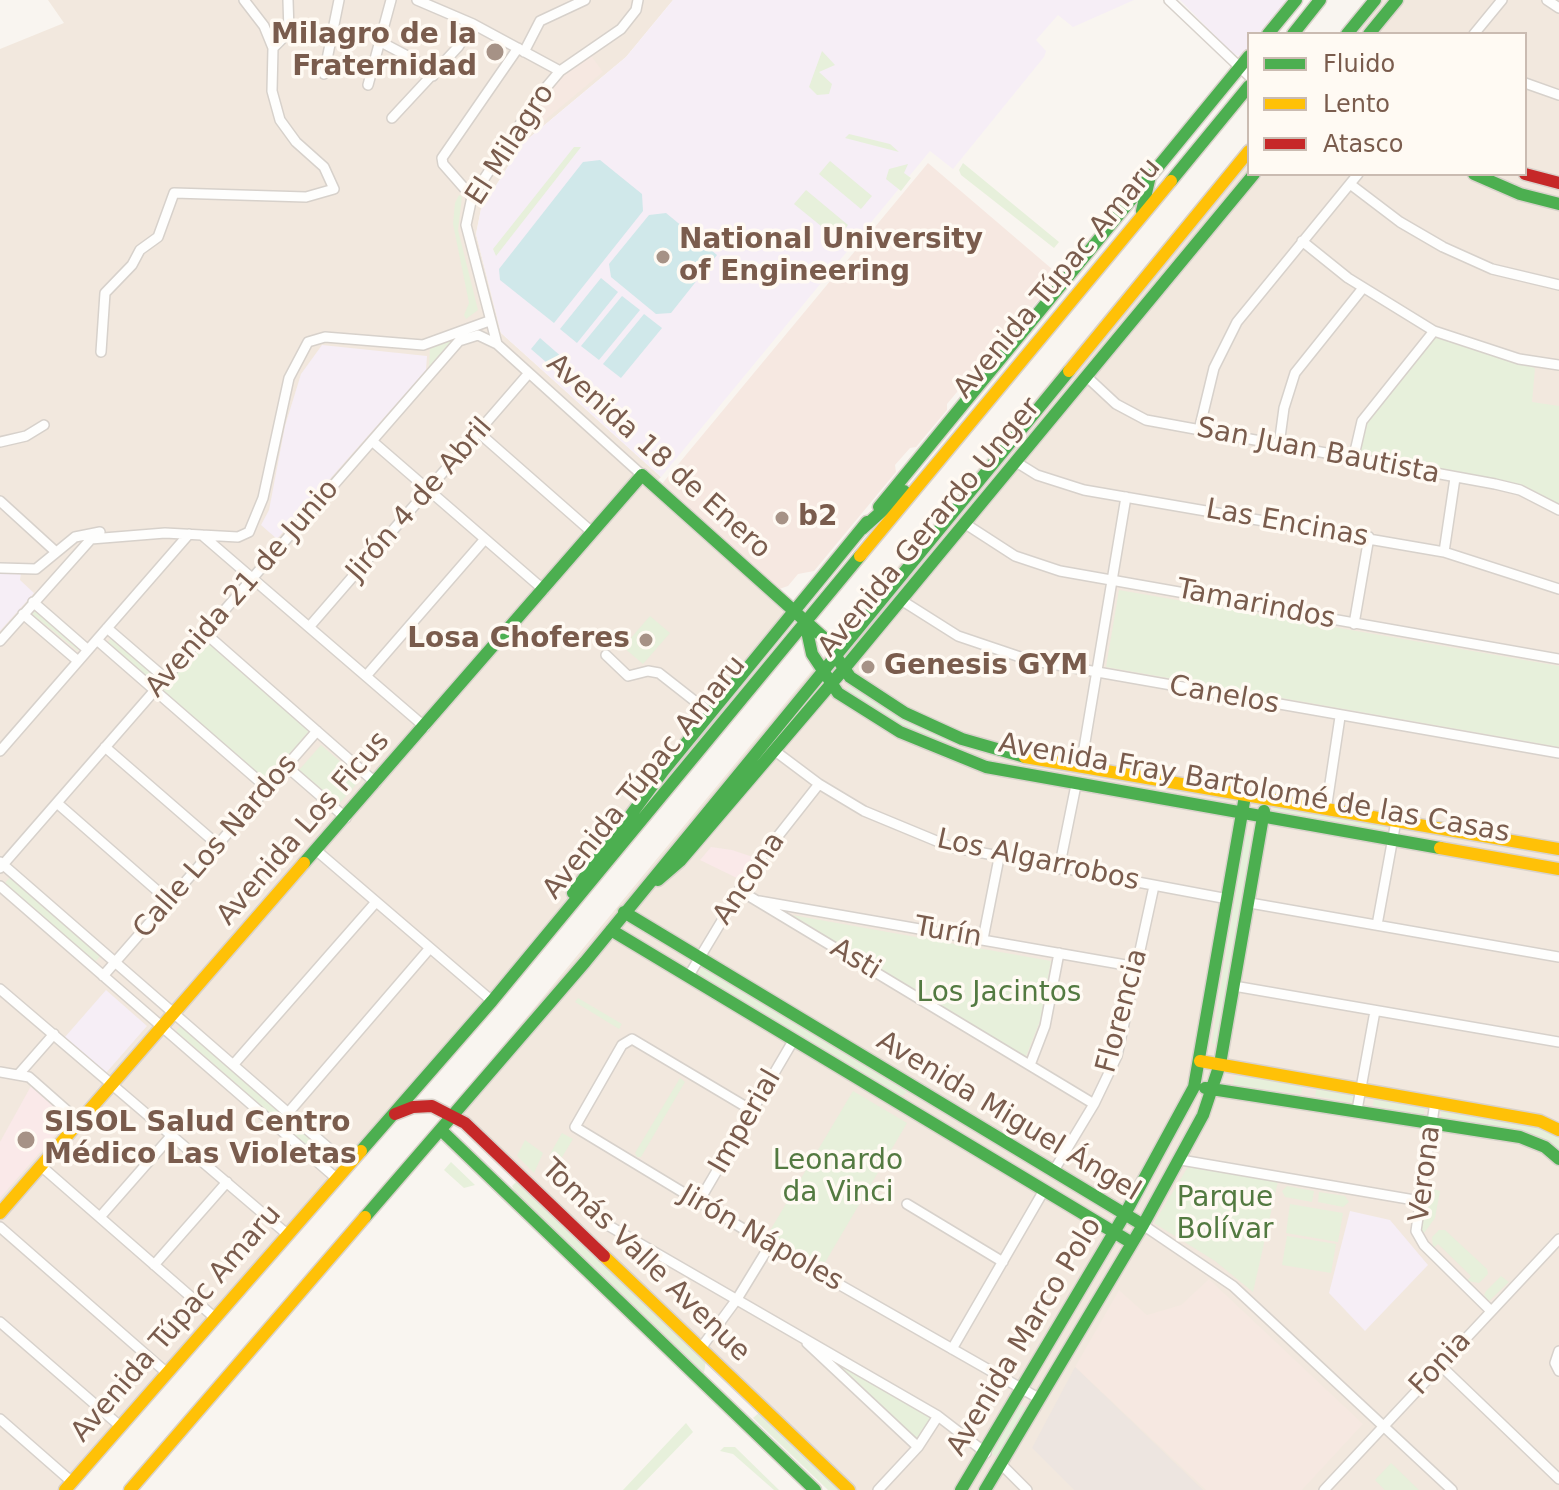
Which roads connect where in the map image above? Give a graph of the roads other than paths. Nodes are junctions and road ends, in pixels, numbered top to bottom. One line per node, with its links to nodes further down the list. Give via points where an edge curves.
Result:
1 (244, 0): 23 (street)
2 (288, 0): 23 (street, via 289,32)
3 (339, 0): 27 (street)
4 (391, 0): 22 (street)
5 (417, 0): 16 (street)
6 (585, 0): 24 (street, via 540,21)
7 (638, 0): 25 (street, El Milagro, via 621,29)
8 (1169, 0): 26 (street)
9 (1296, 0): 17 (street)
10 (1320, 0): 18 (street)
11 (1375, 0): 19 (street)
12 (1397, 0): 20 (street)
13 (1502, 0): 21 (street)
14 (1547, 0): 15 (street)
15 (1559, 8)
16 (473, 24): 24 (street); 28 (street)
17 (1270, 32)
18 (1295, 32)
19 (1349, 32)
20 (1371, 32)
21 (1476, 32)
22 (379, 41): 28 (street); 30 (street)
23 (273, 48): 51 (street, via 277,112 335,187 331,193 287,197 174,193 158,237 140,250 105,293)
24 (521, 50): 25 (street); 42 (street, via 441,160)
25 (560, 71): 42 (street, El Milagro)
26 (1244, 72): 36 (street, Avenida Gerardo Unger)
27 (324, 74)
28 (433, 76): 33 (street)
29 (1527, 84): 32 (street)
30 (368, 85)
31 (1247, 88): 44 (street, Avenida Túpac Amaru)
32 (1559, 95)
33 (392, 118)
34 (1247, 153): 97 (street)
35 (1527, 175): 40 (street)
36 (1150, 176): 44 (street); 71 (street, Avenida Gerardo Unger)
37 (1252, 176): 54 (street, Avenida Gerardo Unger)
38 (1356, 176): 41 (street)
39 (1479, 176): 43 (street)
40 (1559, 183)
41 (1350, 184): 45 (street); 46 (street, via 1443,247 1492,269)
42 (472, 197): 48 (street, El Milagro, via 466,235)
43 (1559, 204)
44 (1141, 216): 63 (street, Avenida Túpac Amaru)
45 (1302, 241): 47 (street); 56 (street, via 1227,338 1208,386)
46 (1559, 285)
47 (1363, 288): 49 (street); 60 (street, via 1295,373)
48 (489, 321): 50 (street, Avenida 18 de Enero); 75 (street, via 423,345 325,337 308,342 287,387 253,525 242,537)
49 (1434, 331): 52 (street, via 1519,359); 61 (street, via 1362,421)
50 (497, 344): 53 (street, Avenida 18 de Enero); 58 (street, Avenida 21 de Junio, via 478,335 459,341)
51 (101, 352)
52 (1559, 365)
53 (529, 373): 57 (street, Jirón 4 de Abril); 64 (street, Avenida 18 de Enero)
54 (1087, 377): 56 (street, San Juan Bautista, via 1136,416); 62 (street, Avenida Gerardo Unger)
55 (44, 425): 59 (street)
56 (1199, 430): 60 (street, San Juan Bautista)
57 (478, 432): 66 (street, Jirón 4 de Abril); 72 (street)
58 (372, 441): 66 (street); 81 (street, Avenida 21 de Junio)
59 (0, 442)
60 (1279, 445): 61 (street, San Juan Bautista)
61 (1353, 460): 65 (street, San Juan Bautista)
62 (1016, 462): 67 (street, Las Encinas, via 1068,486); 70 (street, Avenida Gerardo Unger)
63 (935, 465): 71 (street); 89 (street, Avenida Túpac Amaru)
64 (642, 475): 72 (street, Avenida Los Ficus); 87 (street, Avenida 18 de Enero)
65 (1455, 478): 69 (street, San Juan Bautista, via 1520,490); 79 (street)
66 (428, 490): 77 (street); 91 (street, Jirón 4 de Abril)
67 (1126, 497): 76 (street, Las Encinas); 82 (street)
68 (0, 501): 78 (street)
69 (1559, 510)
70 (964, 523): 82 (street, Tamarindos, via 1026,561); 85 (street, Avenida Gerardo Unger)
71 (862, 529): 87 (street, Avenida Gerardo Unger)
72 (593, 533): 84 (street, Avenida Los Ficus)
73 (119, 534): 74 (street); 78 (street, via 82,534); 86 (street, via 86,541)
74 (189, 534): 75 (street); 92 (street)
75 (202, 535): 81 (street)
76 (1369, 537): 79 (street, Las Encinas); 90 (street)
77 (485, 539): 84 (street); 104 (street)
78 (56, 552): 80 (street, via 36,569)
79 (1444, 552): 83 (street, Las Encinas)
80 (0, 568)
81 (253, 577): 91 (street); 93 (street, Avenida 21 de Junio)
82 (1113, 579): 90 (street, Tamarindos); 103 (street)
83 (1559, 589)
84 (544, 590): 110 (street, Avenida Los Ficus)
85 (901, 600): 101 (street, Avenida Gerardo Unger); 103 (street, Canelos, via 958,636 1001,653)
86 (33, 602): 88 (street); 96 (street)
87 (793, 611): 89 (street, Avenida 18 de Enero); 108 (street, Avenida Gerardo Unger)
88 (23, 614): 95 (street); 100 (street)
89 (805, 622): 97 (street, Avenida Fray Bartolomé de las Casas); 102 (street, Avenida Fray Bartolomé de las Casas); 151 (street, Avenida Túpac Amaru)
90 (1354, 624): 99 (street, Tamarindos)
91 (310, 626): 104 (street)
92 (107, 628): 94 (street); 105 (street)
93 (205, 633): 105 (street, Avenida 21 de Junio); 111 (street)
94 (97, 640): 96 (street); 107 (street)
95 (0, 641)
96 (88, 650): 100 (street)
97 (834, 654): 101 (street, Avenida Fray Bartolomé de las Casas); 102 (street)
98 (606, 655): 108 (street, via 628,676 659,673)
99 (1559, 659)
100 (78, 661): 114 (street)
101 (843, 670): 106 (street, Avenida Gerardo Unger); 112 (street, Avenida Fray Bartolomé de las Casas, via 895,707)
102 (820, 671): 106 (street, Avenida Fray Bartolomé de las Casas); 148 (street)
103 (1098, 675): 109 (street, Canelos); 119 (street)
104 (366, 676): 110 (street)
105 (165, 678): 107 (street, Avenida 21 de Junio)
106 (830, 686): 115 (street, Avenida Gerardo Unger); 117 (street, Avenida Fray Bartolomé de las Casas, via 881,721)
107 (155, 690): 113 (street, Avenida 21 de Junio); 123 (street)
108 (710, 713): 151 (street, Avenida Gerardo Unger, via 563,906)
109 (1340, 717): 116 (street, Canelos); 127 (street)
110 (425, 727): 120 (street, Avenida Los Ficus)
111 (317, 731): 118 (street, Calle Los Nardos); 120 (street)
112 (962, 739): 117 (street); 119 (street, Avenida Fray Bartolomé de las Casas)
113 (105, 747): 126 (street, Avenida 21 de Junio); 133 (street)
114 (0, 751)
115 (775, 751): 121 (street, Los Algarrobos); 148 (street, Avenida Gerardo Unger, via 680,861)
116 (1559, 753)
117 (956, 756): 122 (street, Avenida Fray Bartolomé de las Casas)
118 (286, 766): 123 (street, Calle Los Nardos); 129 (street)
119 (1081, 766): 124 (street, Avenida Fray Bartolomé de las Casas)
120 (376, 783): 129 (street, Avenida Los Ficus)
121 (819, 784): 136 (street, Los Algarrobos, via 910,832); 142 (street, Ancona)
122 (1076, 785): 128 (street, Avenida Fray Bartolomé de las Casas); 138 (street)
123 (267, 788): 133 (street, Calle Los Nardos)
124 (1245, 796): 125 (street, Avenida Fray Bartolomé de las Casas); 128 (street, Avenida Marco Polo)
125 (1266, 800): 127 (street, Avenida Fray Bartolomé de las Casas); 130 (street, Avenida Marco Polo)
126 (57, 803): 137 (street, Avenida 21 de Junio); 144 (street)
127 (1326, 810): 131 (street, Avenida Fray Bartolomé de las Casas)
128 (1244, 815): 130 (street, Avenida Fray Bartolomé de las Casas); 143 (street, Avenida Marco Polo)
129 (346, 818): 135 (street, Avenida Los Ficus)
130 (1263, 818): 132 (street, Avenida Fray Bartolomé de las Casas); 147 (street, Avenida Marco Polo)
131 (1396, 821): 132 (street); 134 (street, Avenida Fray Bartolomé de las Casas)
132 (1392, 839): 139 (street, Avenida Fray Bartolomé de las Casas); 149 (street)
133 (218, 845): 144 (street, Calle Los Nardos)
134 (1559, 849)
135 (317, 851): 146 (street); 165 (street, Avenida Los Ficus)
136 (999, 858): 138 (street, Los Algarrobos); 152 (street)
137 (1, 865): 157 (street)
138 (1059, 869): 141 (street, Los Algarrobos)
139 (1559, 869)
140 (0, 886): 159 (street)
141 (1154, 886): 143 (street, Los Algarrobos); 158 (street, Florencia)
142 (739, 890): 145 (street, Asti); 156 (street, Ancona)
143 (1228, 899): 170 (street, Avenida Marco Polo)
144 (169, 901): 157 (street, Calle Los Nardos)
145 (759, 901): 152 (street, Turín); 173 (street, Asti)
146 (376, 902): 153 (street); 172 (street)
147 (1250, 903): 149 (street); 161 (street, Avenida Marco Polo)
148 (628, 907): 150 (street); 156 (street, Avenida Miguel Ángel)
149 (1377, 925): 155 (street)
150 (611, 930): 160 (street, Avenida Miguel Ángel); 187 (street)
151 (546, 936): 163 (street, Avenida Túpac Amaru)
152 (983, 939): 154 (street, Turín)
153 (430, 948): 163 (street); 186 (street)
154 (1059, 953): 158 (street, Turín); 173 (street, via 1045,1026)
155 (1559, 957)
156 (699, 959): 160 (street, Ancona); 180 (street, Avenida Miguel Ángel)
157 (115, 963): 159 (street, Calle Los Nardos); 165 (street)
158 (1137, 967): 182 (street, Florencia, via 1117,1056)
159 (103, 976): 166 (street)
160 (688, 977): 168 (street, Avenida Miguel Ángel)
161 (1234, 986): 164 (street); 171 (street, Avenida Marco Polo)
162 (0, 989): 167 (street)
163 (492, 1001): 188 (street, Avenida Túpac Amaru)
164 (1375, 1011): 169 (street); 179 (street)
165 (175, 1014): 166 (street, Avenida Los Ficus); 172 (street)
166 (163, 1028): 176 (street, Avenida Los Ficus); 200 (street)
167 (54, 1034): 175 (street); 176 (street)
168 (793, 1041): 184 (street, Imperial); 185 (street, Avenida Miguel Ángel)
169 (1559, 1042)
170 (1200, 1061): 171 (street); 177 (street, Avenida Marco Polo)
171 (1220, 1064): 178 (street, Avenida Marco Polo); 179 (street)
172 (233, 1065): 186 (street)
173 (1030, 1065): 182 (street, Asti)
174 (0, 1072): 175 (street)
175 (18, 1075): 189 (street, via 29,1077)
176 (113, 1085): 189 (street, Avenida Los Ficus); 193 (street)
177 (1194, 1087): 178 (street); 208 (street, Avenida Marco Polo)
178 (1213, 1088): 183 (street); 195 (street, Avenida Marco Polo)
179 (1361, 1089): 181 (street); 183 (street)
180 (920, 1093): 185 (street); 198 (street, Avenida Miguel Ángel)
181 (1435, 1102): 190 (street, Verona); 191 (street, via 1540,1121)
182 (1094, 1104): 198 (street, Florencia)
183 (1357, 1110): 190 (street)
184 (753, 1111): 205 (street, Imperial); 205 (street, Jirón Nápoles, via 628,1040 575,1127)
185 (910, 1111): 203 (street, Avenida Miguel Ángel)
186 (288, 1113): 196 (street)
187 (455, 1116): 188 (street, via 424,1106); 192 (street); 199 (street, Tomás Valle Avenue)
188 (391, 1117): 196 (street, Avenida Túpac Amaru)
189 (80, 1122): 197 (street, Avenida Los Ficus)
190 (1432, 1123): 194 (street, via 1520,1137); 204 (street, Verona)
191 (1559, 1130)
192 (442, 1131): 202 (street, Tomás Valle Avenue); 248 (street)
193 (172, 1135): 201 (street); 209 (street)
194 (1559, 1159)
195 (1181, 1160): 204 (street); 211 (street, Avenida Marco Polo)
196 (348, 1165): 200 (street, Avenida Túpac Amaru)
197 (41, 1166): 207 (street, Avenida Los Ficus); 209 (street)
198 (1053, 1172): 208 (street, Avenida Miguel Ángel)
199 (520, 1176): 202 (street, via 508,1179); 231 (street, Tomás Valle Avenue)
200 (336, 1178): 214 (street, Avenida Túpac Amaru)
201 (227, 1182): 214 (street); 219 (street)
202 (505, 1191): 249 (street, Tomás Valle Avenue)
203 (1043, 1192): 213 (street, Avenida Miguel Ángel); 218 (street)
204 (1420, 1201): 224 (street, Verona, via 1416,1227 1421,1241)
205 (698, 1203): 217 (street, Jirón Nápoles)
206 (907, 1204): 218 (street)
207 (0, 1213)
208 (1125, 1214): 211 (street, Avenida Miguel Ángel); 213 (street, Avenida Marco Polo)
209 (100, 1217): 219 (street)
210 (604, 1223): 222 (street)
211 (1143, 1225): 216 (street, Avenida Marco Polo); 242 (street, Avenida Miguel Ángel, via 1233,1286)
212 (0, 1227): 236 (street)
213 (1115, 1231): 216 (street, Avenida Miguel Ángel); 220 (street, Avenida Marco Polo)
214 (287, 1234): 225 (street, Avenida Túpac Amaru)
215 (1559, 1239): 224 (street, Fonia)
216 (1132, 1243): 221 (street, Avenida Marco Polo)
217 (770, 1245): 222 (street); 232 (street, Jirón Nápoles)
218 (1003, 1262): 232 (street)
219 (154, 1265): 225 (street)
220 (1085, 1283): 221 (street); 223 (street, Avenida Marco Polo)
221 (1102, 1293): 226 (street, Avenida Marco Polo)
222 (737, 1299): 229 (street); 231 (street)
223 (1070, 1309): 226 (street); 228 (street, Avenida Marco Polo)
224 (1491, 1311): 234 (street, Fonia)
225 (214, 1317): 236 (street, Avenida Túpac Amaru)
226 (1087, 1318): 230 (street, Avenida Marco Polo)
227 (0, 1322): 241 (street)
228 (1055, 1335): 230 (street); 237 (street, Avenida Marco Polo)
229 (802, 1337): 239 (street); 243 (street)
230 (1071, 1345): 238 (street, Avenida Marco Polo)
231 (701, 1348): 250 (street, Tomás Valle Avenue)
232 (952, 1349): 237 (street, Jirón Nápoles)
233 (1559, 1351): 235 (street)
234 (1440, 1365): 242 (street, Fonia); 246 (street)
235 (1557, 1367)
236 (167, 1373): 241 (street, Avenida Túpac Amaru)
237 (1024, 1389): 238 (street, Jirón Nápoles); 244 (street, Avenida Marco Polo)
238 (1040, 1399): 245 (street, Avenida Marco Polo)
239 (938, 1416): 243 (street); 244 (street)
240 (0, 1419): 247 (street)
241 (120, 1426): 247 (street, Avenida Túpac Amaru)
242 (1384, 1426): 255 (street, Fonia); 256 (street, Avenida Miguel Ángel)
243 (918, 1447): 251 (street)
244 (986, 1453): 252 (street, Avenida Marco Polo)
245 (1002, 1465): 253 (street, Avenida Marco Polo); 254 (street)
246 (1559, 1479)
247 (68, 1486)
248 (130, 1490)
249 (815, 1490)
250 (849, 1490)
251 (878, 1490)
252 (961, 1490)
253 (985, 1490)
254 (1027, 1490)
255 (1324, 1490)
256 (1452, 1490)

